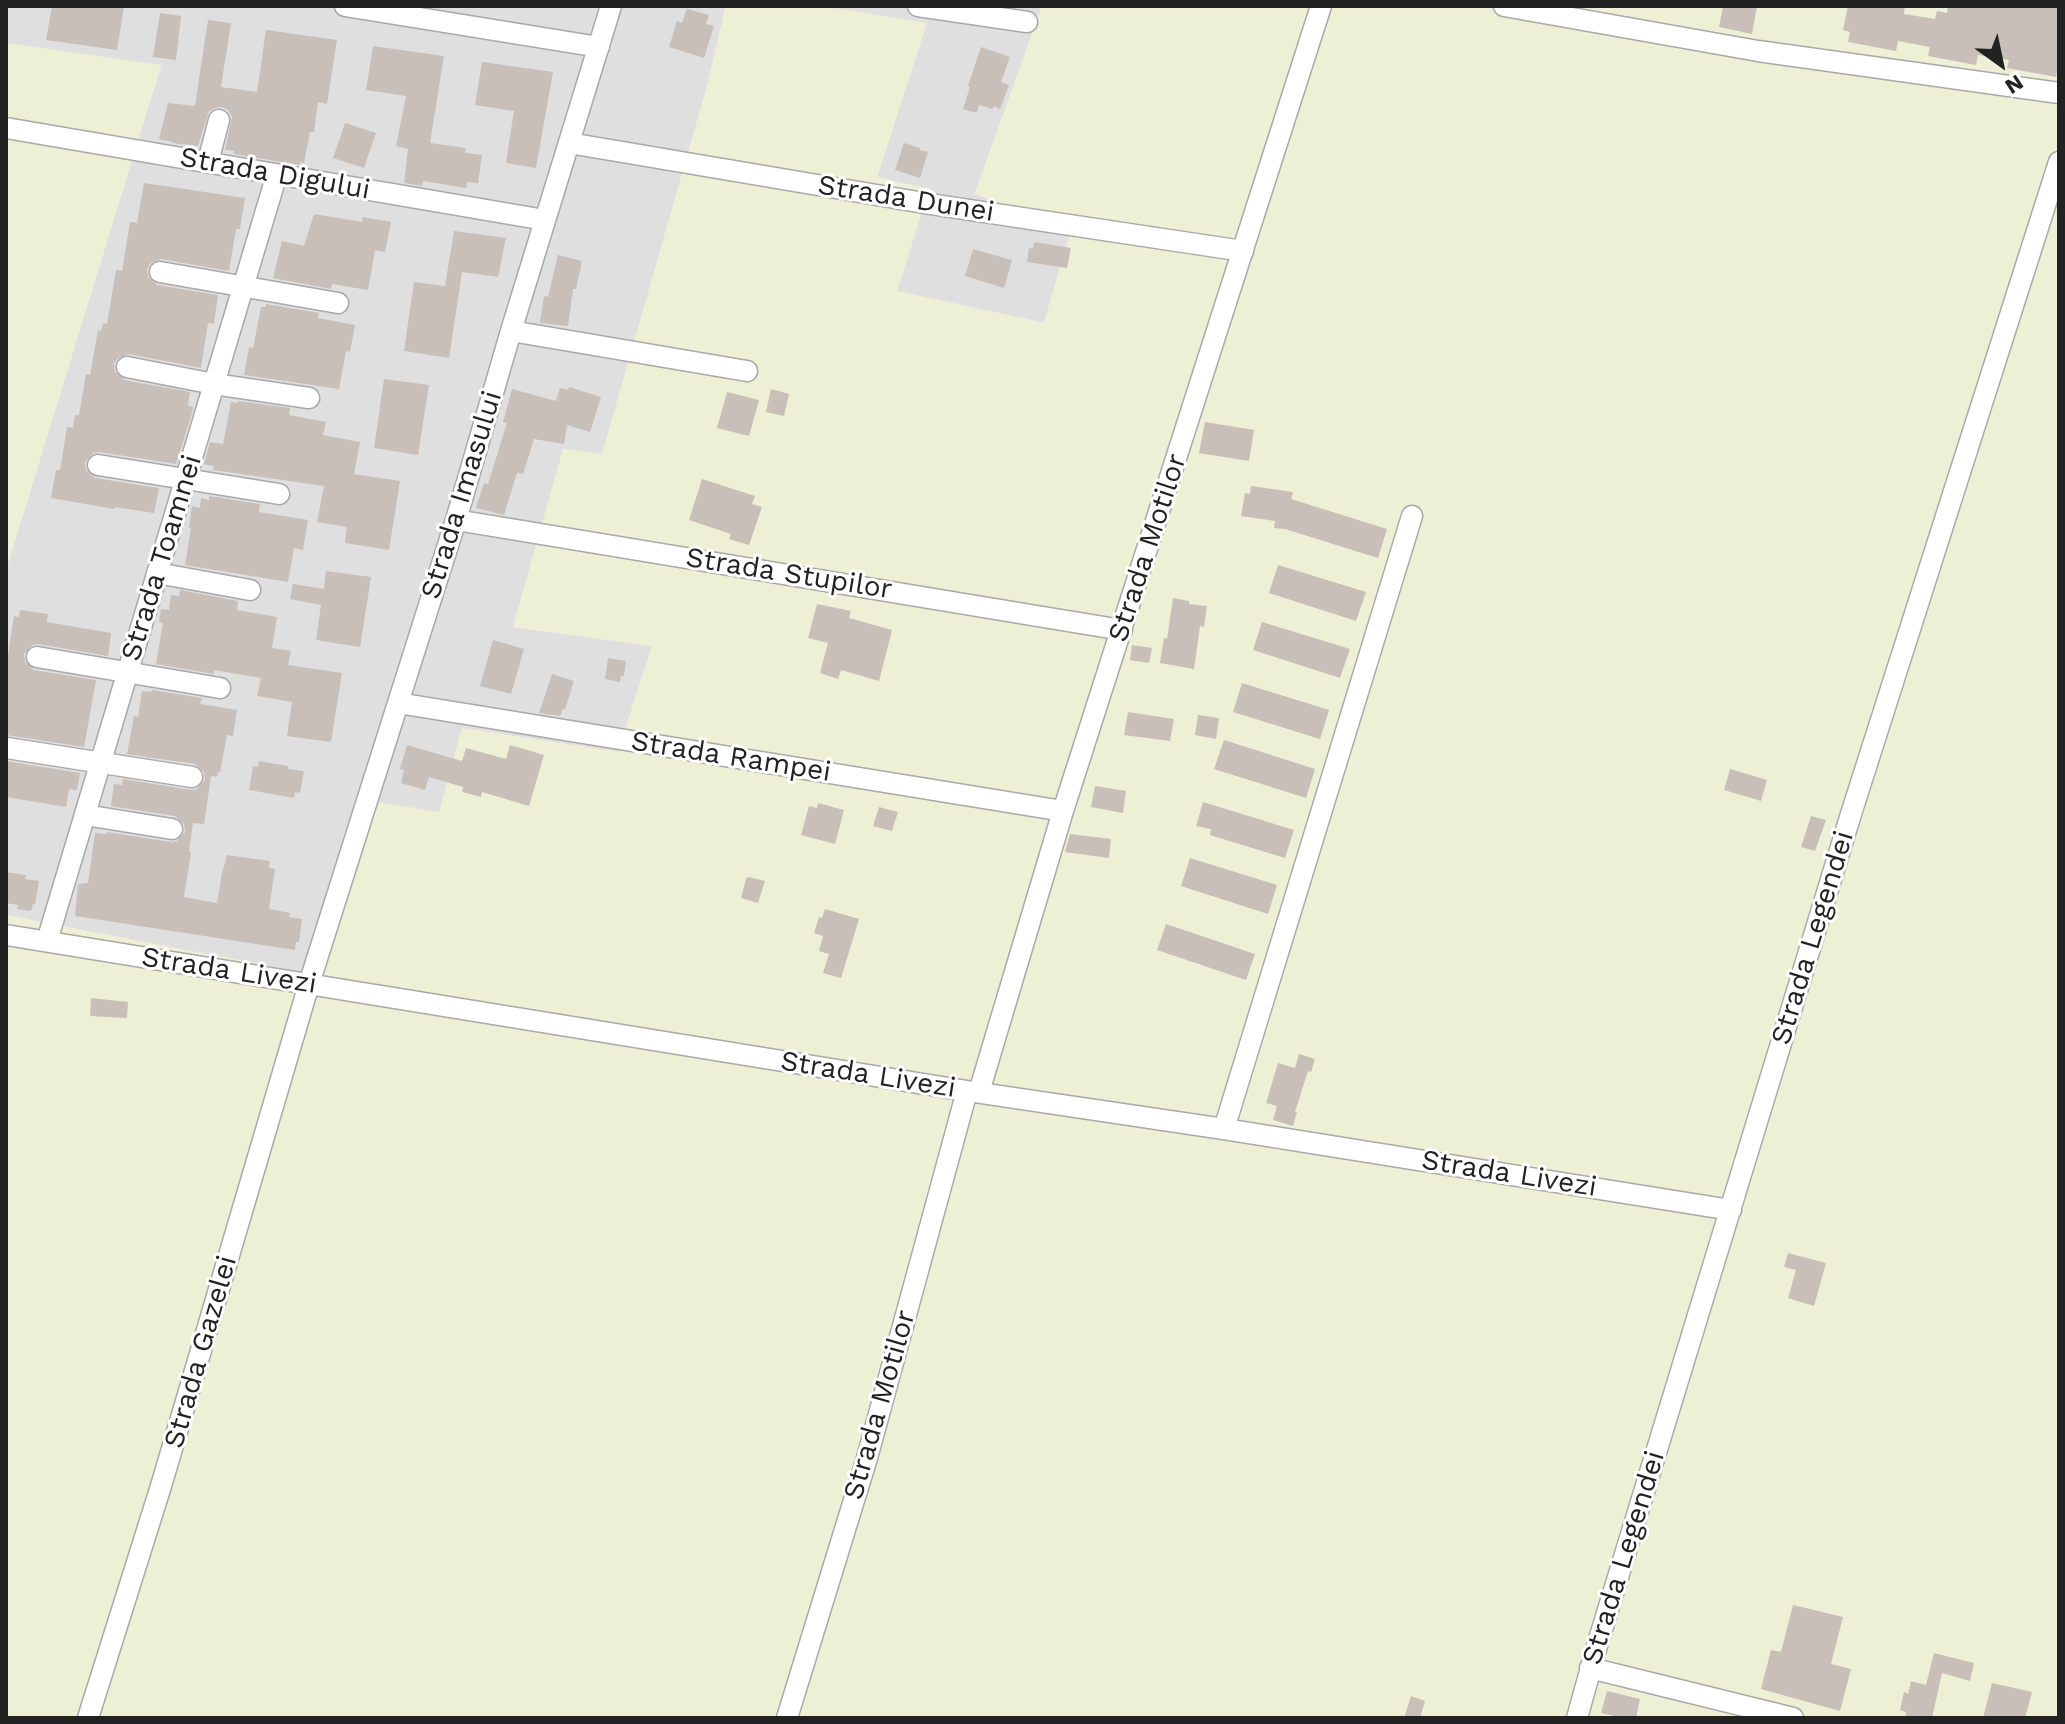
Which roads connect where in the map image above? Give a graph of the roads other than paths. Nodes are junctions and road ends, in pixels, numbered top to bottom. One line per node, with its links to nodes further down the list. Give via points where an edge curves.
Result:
1 (345, 6): 7 (street)
2 (611, 6): 7 (street, Strada Imasului)
3 (918, 6): 6 (street)
4 (1321, 6): 16 (street, Strada Motilor)
5 (1504, 6): 8 (street, via 1758,51)
6 (1027, 22)
7 (599, 47): 11 (street, Strada Imasului)
8 (2059, 93)
9 (219, 120): 12 (street)
10 (6, 128): 12 (street, Strada Digului)
11 (569, 143): 15 (street, Strada Imasului); 16 (street, Strada Dunei)
12 (208, 162): 14 (street, Strada Digului)
13 (2059, 162): 48 (street, Strada Legendei)
14 (277, 174): 15 (street, Strada Digului); 18 (street, Strada Toamnei)
15 (545, 220): 20 (street, Strada Imasului)
16 (1243, 251): 32 (street, Strada Motilor)
17 (160, 272): 18 (street)
18 (243, 288): 19 (street); 23 (street, Strada Toamnei)
19 (338, 303)
20 (511, 331): 22 (street); 29 (street, Strada Imasului)
21 (127, 367): 23 (street)
22 (747, 371)
23 (214, 384): 24 (street); 26 (street, Strada Toamnei)
24 (309, 398)
25 (98, 465): 26 (street)
26 (185, 480): 27 (street); 30 (street, Strada Toamnei)
27 (279, 494)
28 (1412, 516): 47 (street)
29 (456, 520): 32 (street, Strada Stupilor); 36 (street, Strada Imasului)
30 (157, 573): 31 (street); 34 (street, Strada Toamnei)
31 (250, 590)
32 (1122, 630): 40 (street, Strada Motilor)
33 (37, 657): 34 (street)
34 (128, 673): 35 (street); 38 (street, Strada Toamnei)
35 (220, 688)
36 (398, 703): 40 (street, Strada Rampei); 45 (street, Strada Imasului)
37 (7, 748): 38 (street)
38 (100, 763): 39 (street); 41 (street, Strada Toamnei)
39 (192, 777)
40 (1063, 811): 46 (street, Strada Motilor)
41 (85, 815): 42 (street); 44 (street, Strada Toamnei)
42 (172, 829)
43 (6, 935): 44 (street, Strada Livezi)
44 (47, 941): 45 (street, Strada Livezi)
45 (309, 984): 46 (street, Strada Livezi); 50 (street, Strada Gazelei)
46 (973, 1091): 47 (street, Strada Livezi); 51 (street, Strada Motilor)
47 (1224, 1129): 48 (street, Strada Livezi)
48 (1731, 1210): 49 (street, Strada Legendei)
49 (1590, 1668): 52 (street, Strada Legendei); 53 (street)
50 (88, 1718)
51 (787, 1718)
52 (1577, 1718)
53 (1793, 1718)

